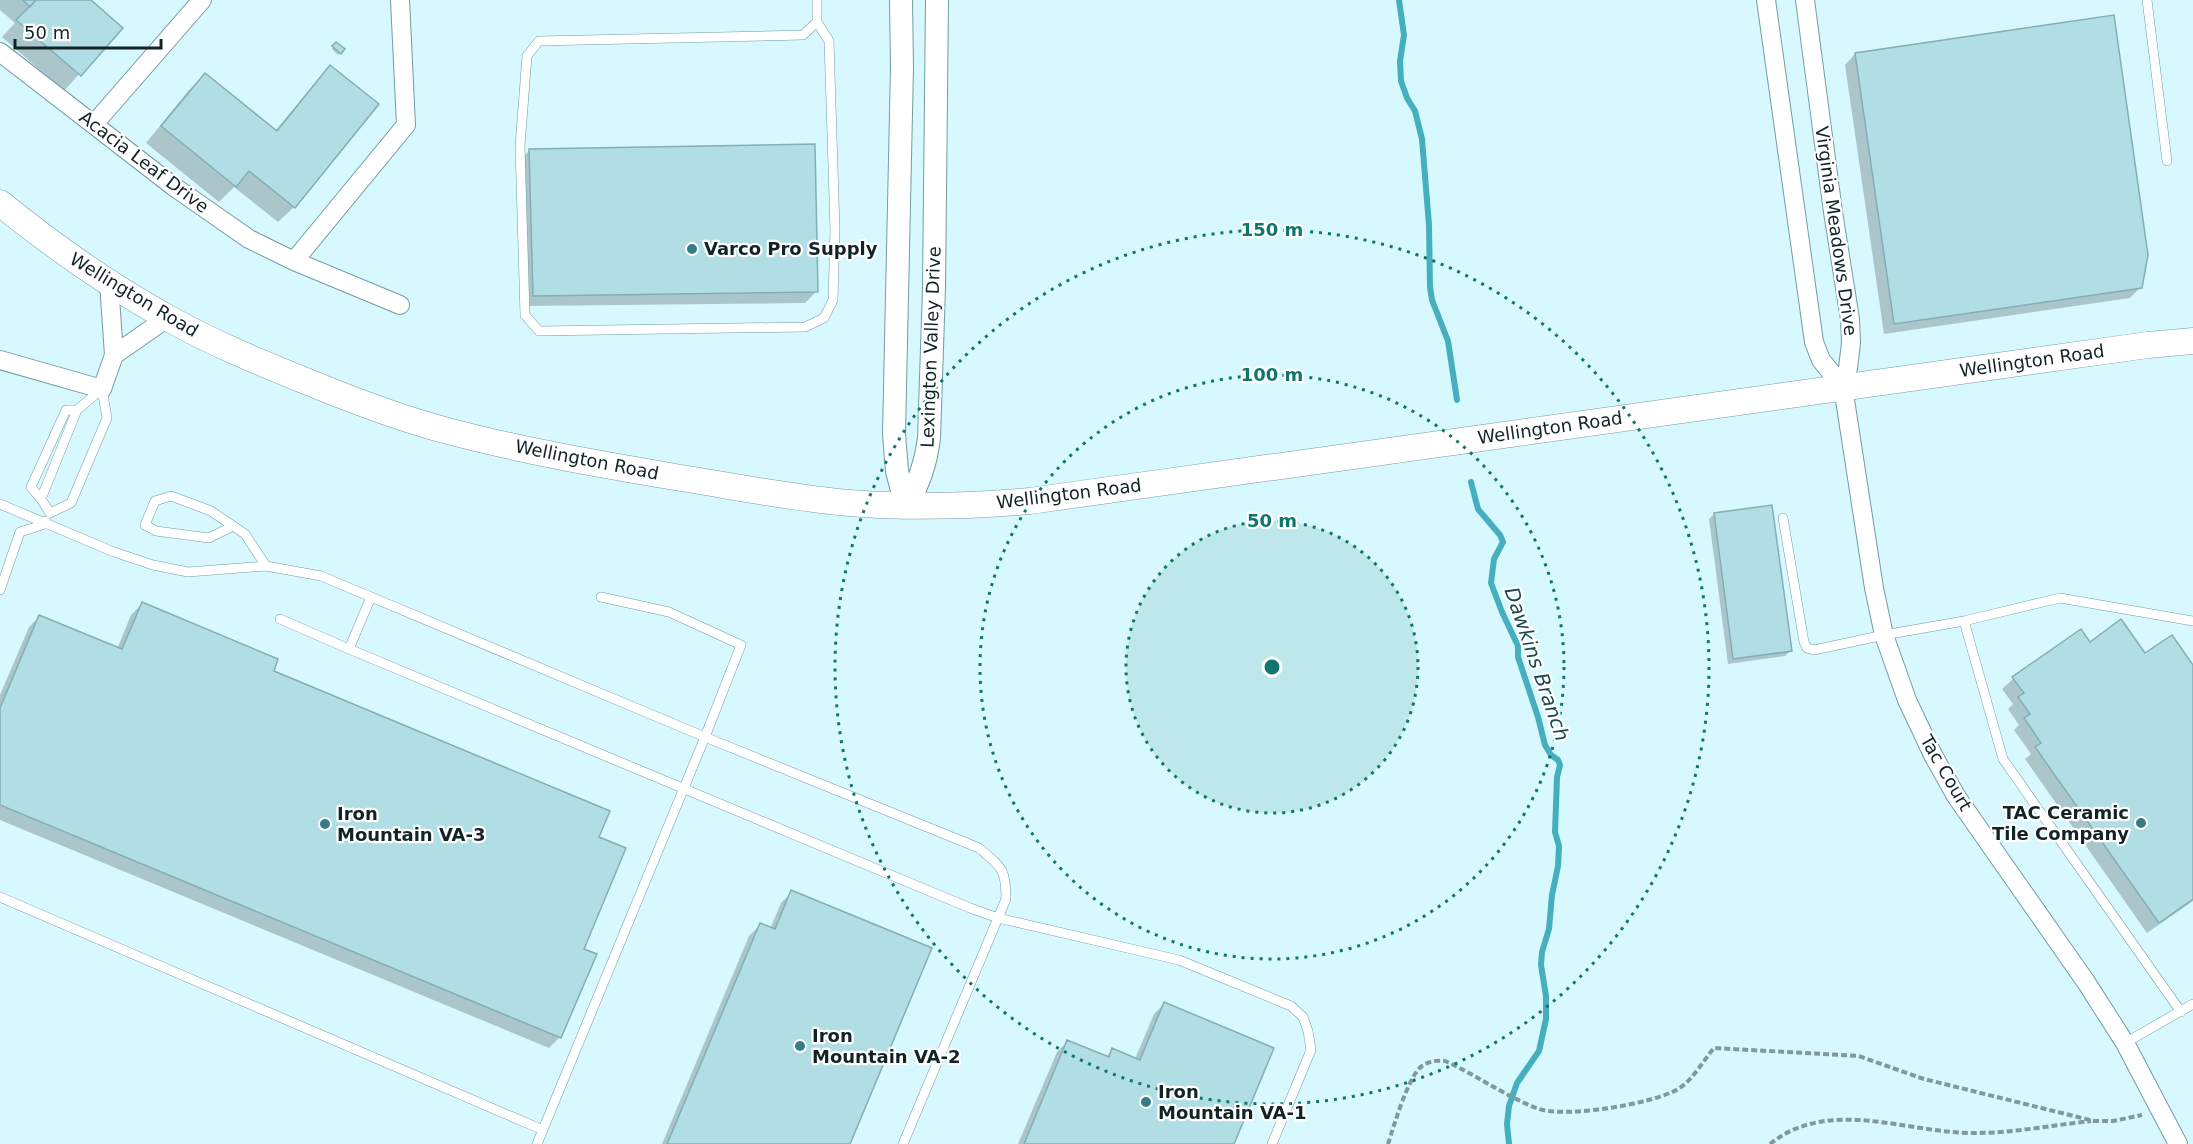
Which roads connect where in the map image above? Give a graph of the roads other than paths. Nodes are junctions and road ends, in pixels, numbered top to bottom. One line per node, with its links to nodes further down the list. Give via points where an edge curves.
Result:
1 (202, 0): 11 (street)
2 (400, 0): 14 (street, via 406,124)
3 (817, 0): 9 (lane)
4 (901, 0): 24 (street, Lexington Valley Drive, via 894,434 897,471)
5 (937, 0): 24 (street, Lexington Valley Drive, via 929,438 924,470)
6 (1766, 0): 21 (street, Virginia Meadows Drive, via 1814,342 1821,360)
7 (1805, 0): 21 (street, Virginia Meadows Drive, via 1850,319 1851,344)
8 (2147, 0): 12 (lane)
9 (817, 22): 9 (lane, via 829,41 835,219 833,300 824,318 806,327 539,330 525,315 520,146 527,56 539,41 803,35)
10 (0, 52): 11 (street, Acacia Leaf Drive)
11 (94, 124): 14 (street, Acacia Leaf Drive, via 192,199 249,238)
12 (2167, 161)
13 (0, 203): 15 (main road, Wellington Road)
14 (294, 261): 16 (street, Acacia Leaf Drive)
15 (109, 283): 17 (main road, Wellington Road); 19 (street)
16 (400, 304)
17 (167, 318): 19 (street); 24 (main road, Wellington Road, via 272,368 368,406 447,431 545,454 786,495)
18 (2193, 341): 21 (main road, Wellington Road)
19 (114, 355): 22 (street)
20 (0, 360): 22 (street)
21 (1843, 387): 24 (main road, Wellington Road, via 1030,501); 36 (street, Tac Court)
22 (102, 389): 25 (lane, via 107,418 71,503); 25 (lane, via 77,410 41,499)
23 (0, 504): 27 (lane)
24 (906, 506)
25 (50, 513): 27 (lane)
26 (1783, 518): 36 (lane, via 1807,648 1814,650)
27 (45, 524): 29 (lane, via 114,552 188,572); 30 (lane, via 20,532)
28 (233, 526): 28 (lane, via 211,511 171,496 155,501 145,525 156,531 209,538); 29 (lane, via 245,534)
29 (266, 566): 31 (lane, via 321,576)
30 (0, 590)
31 (371, 597): 37 (lane); 38 (lane)
32 (601, 597): 38 (lane, via 669,612 741,645)
33 (279, 619): 37 (lane)
34 (1964, 621): 35 (lane, via 2060,598); 36 (lane); 43 (lane, via 2003,759)
35 (2193, 621)
36 (1884, 635): 44 (street, Tac Court, via 1907,700 1956,796)
37 (349, 649): 39 (lane)
38 (705, 737): 39 (lane); 41 (lane, via 979,848 1001,866 1006,879 1006,898)
39 (684, 789): 41 (lane); 45 (lane)
40 (0, 897): 45 (lane)
41 (998, 918): 47 (lane); 48 (lane, via 1179,960 1291,1006 1303,1017 1311,1050)
42 (2193, 1004): 43 (lane)
43 (2181, 1012): 44 (lane)
44 (2125, 1043): 49 (street, Tac Court)
45 (543, 1130): 46 (lane)
46 (537, 1144)
47 (903, 1144)
48 (1272, 1144)
49 (2178, 1144)

